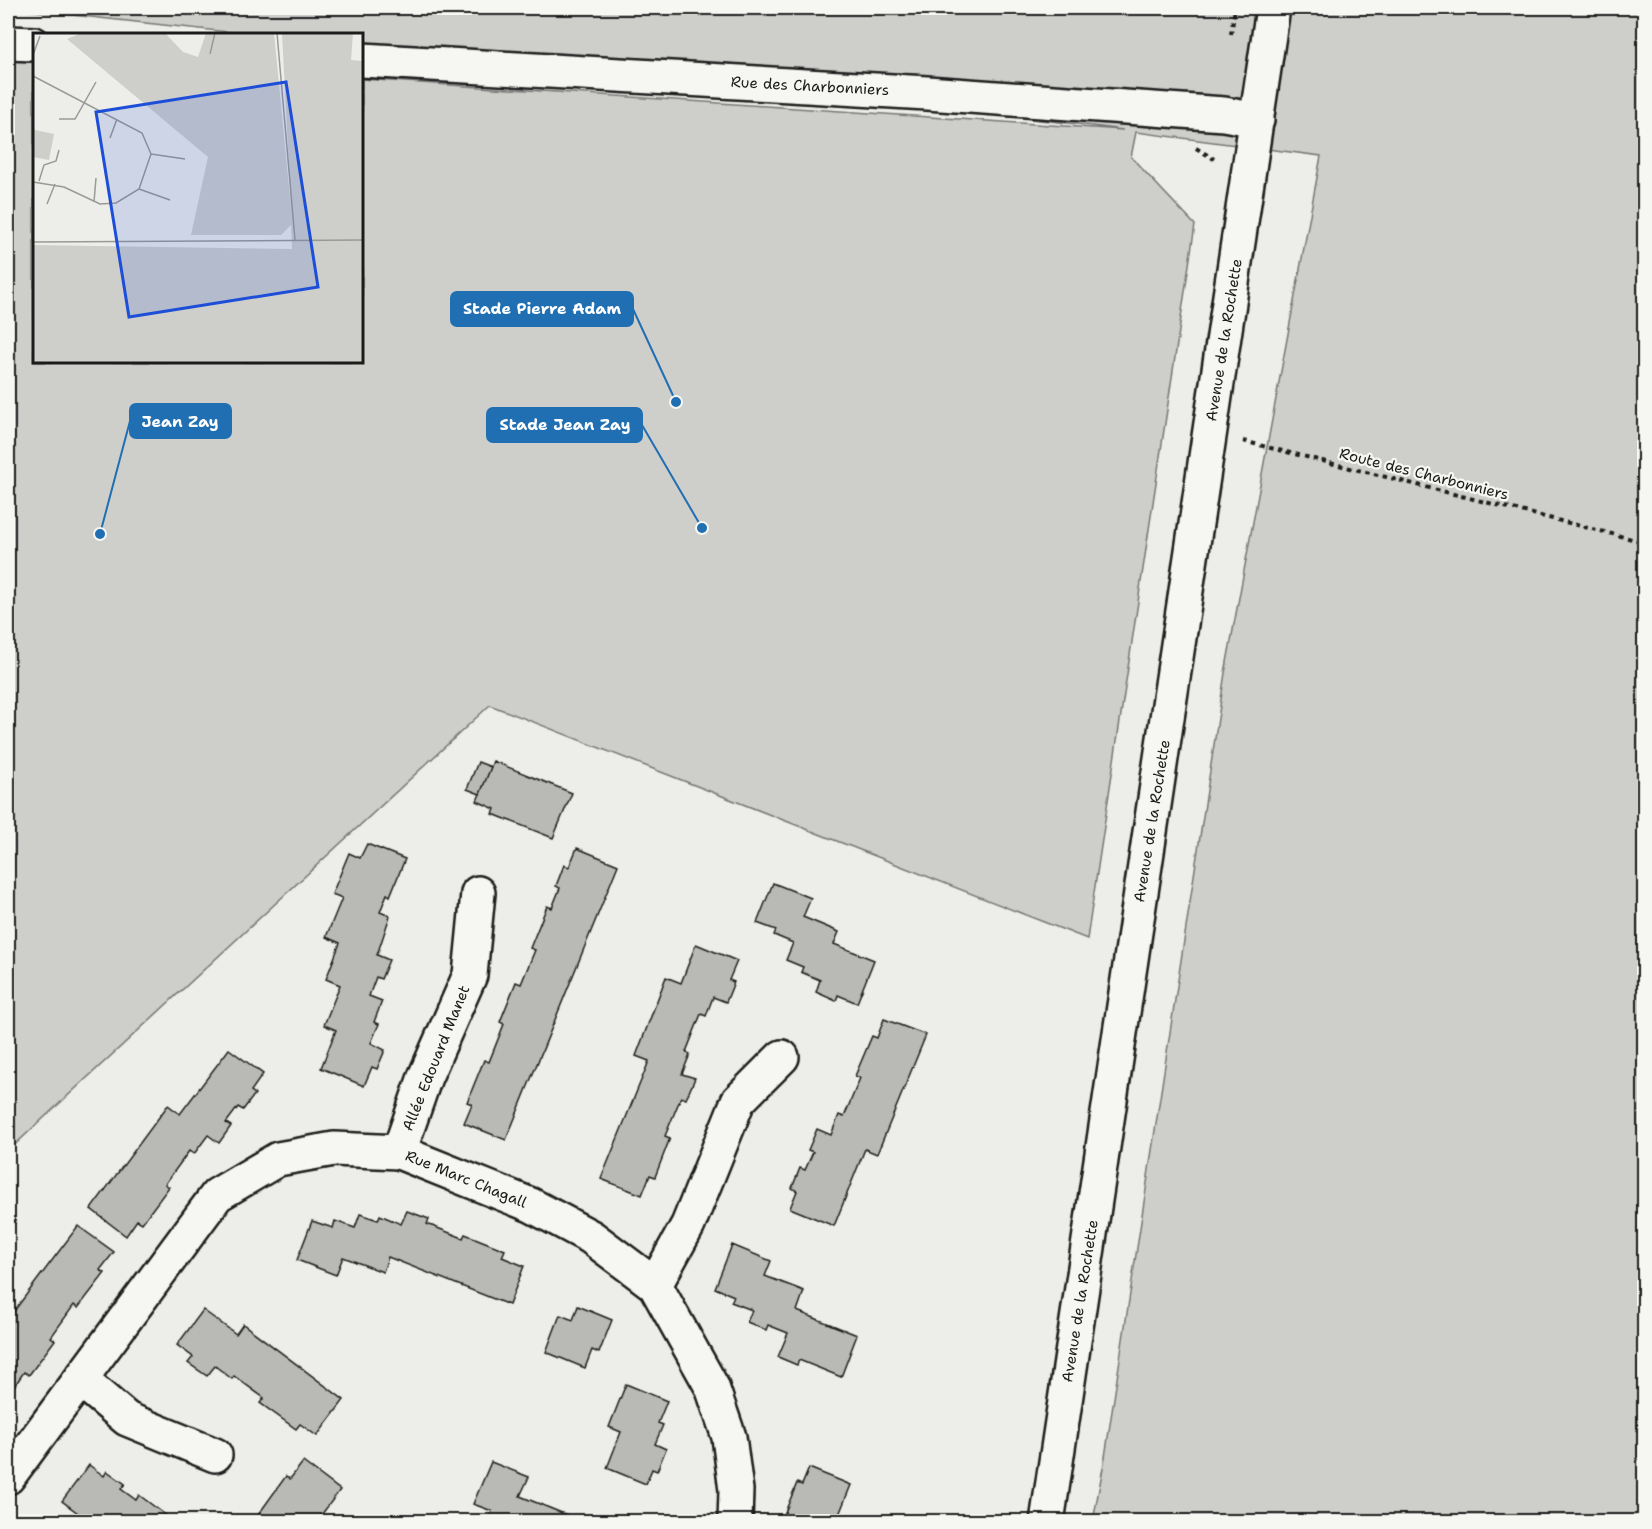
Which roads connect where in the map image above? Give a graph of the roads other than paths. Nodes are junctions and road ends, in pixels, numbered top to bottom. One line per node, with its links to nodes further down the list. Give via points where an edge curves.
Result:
1 (1273, 8): 5 (street, Avenue de la Rochette)
2 (8, 43): 3 (street)
3 (33, 44)
4 (363, 60): 5 (street, Rue des Charbonniers, via 927,93 1224,114)
5 (1257, 120): 14 (street, Avenue de la Rochette)
6 (478, 893): 8 (street, Allée Edouard Manet, via 470,975 425,1077)
7 (782, 1057): 9 (street, via 738,1101 688,1225)
8 (399, 1152): 9 (street, Rue Marc Chagall, via 531,1205 591,1237); 10 (street, Rue Marc Chagall, via 334,1149 278,1159 217,1195)
9 (655, 1285): 13 (street, Rue Marc Chagall, via 712,1387 729,1437 736,1490)
10 (81, 1380): 11 (street, via 127,1419); 12 (street, Rue Marc Chagall)
11 (215, 1455)
12 (8, 1477)
13 (735, 1521)
14 (1047, 1521)

